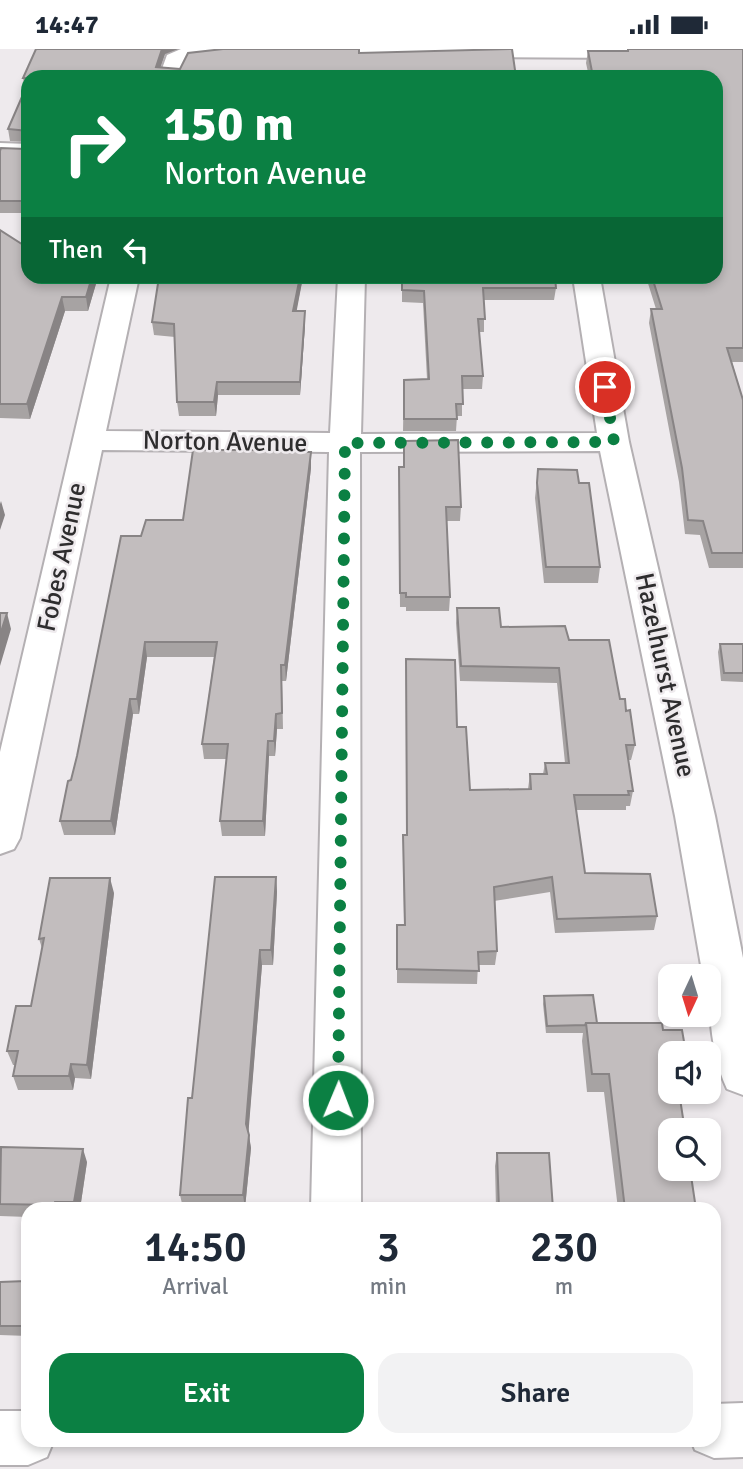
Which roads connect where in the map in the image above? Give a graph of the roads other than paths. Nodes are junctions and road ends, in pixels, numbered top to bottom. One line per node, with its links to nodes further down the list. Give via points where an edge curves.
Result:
1 (402, 49): 5 (street); 6 (street)
2 (682, 49): 5 (street)
3 (274, 50): 4 (street); 6 (street)
4 (226, 51): 7 (street, via 181,56)
5 (545, 51): 8 (street)
6 (362, 59)
7 (172, 70)
8 (549, 70)
9 (0, 151): 10 (street)
10 (21, 151)
11 (123, 284): 14 (street, Fobes Avenue)
12 (352, 284): 16 (street)
13 (588, 284): 15 (street, Hazelhurst Avenue)
14 (88, 440): 16 (street, Norton Avenue); 17 (street, Fobes Avenue)
15 (614, 442): 16 (street, Norton Avenue); 18 (street, Hazelhurst Avenue)
16 (345, 443): 19 (street)
17 (0, 838)
18 (741, 1053)
19 (336, 1202)
20 (743, 1430): 21 (street)
21 (721, 1431)
22 (0, 1438): 23 (street)
23 (21, 1438)

